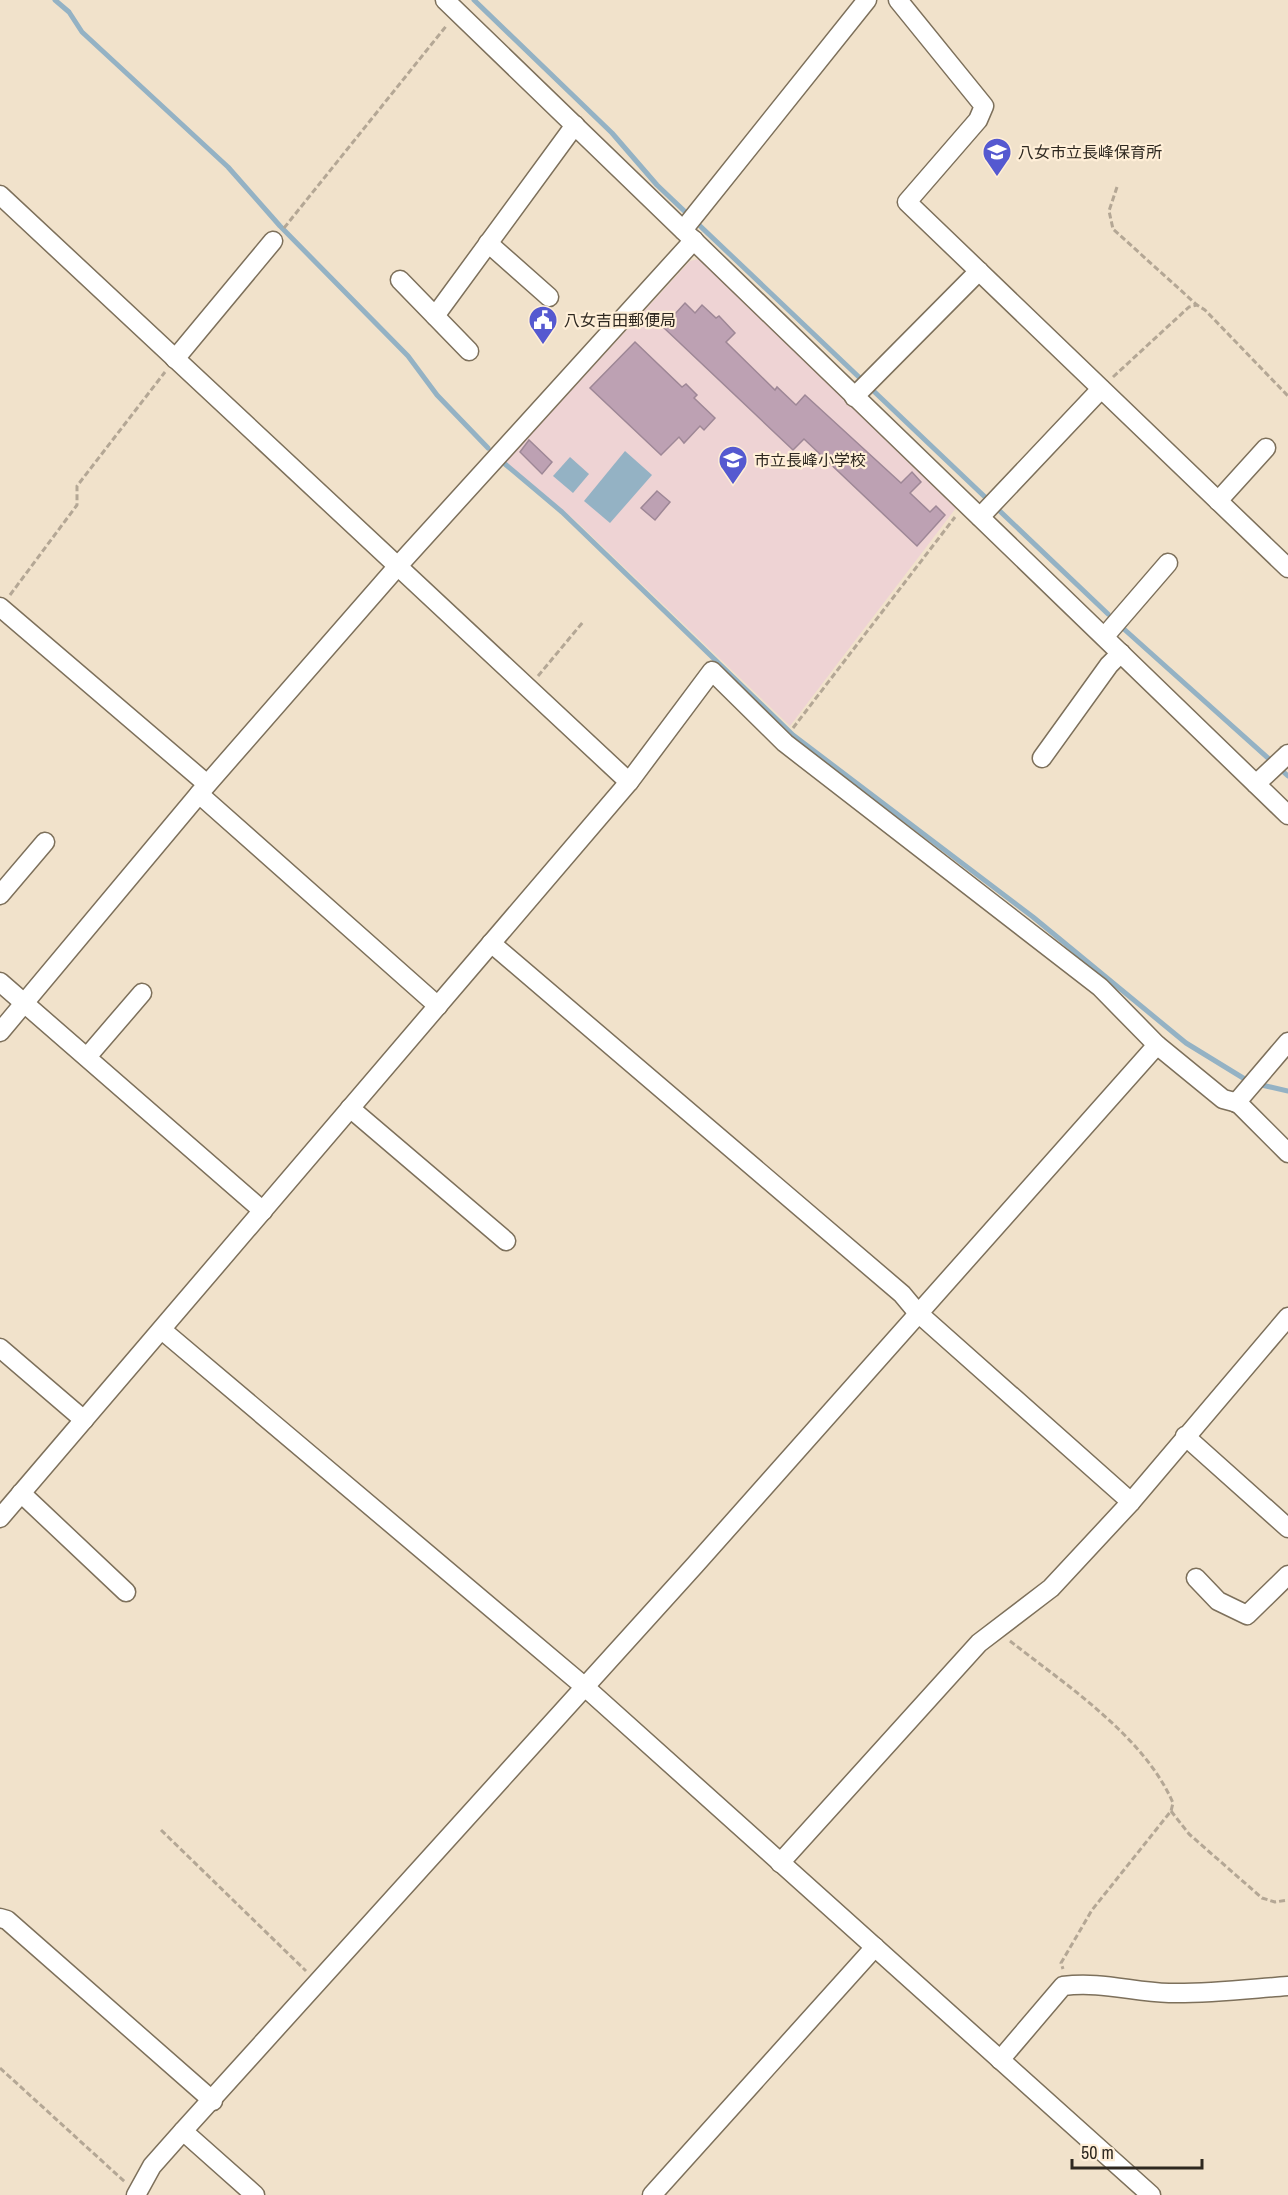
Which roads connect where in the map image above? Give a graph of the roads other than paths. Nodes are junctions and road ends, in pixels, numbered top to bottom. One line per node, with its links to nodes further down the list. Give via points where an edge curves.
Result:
1 (867, 0): 6 (street)
2 (898, 0): 9 (street, via 984,106 978,120 907,202)
3 (452, 6): 4 (street)
4 (574, 125): 6 (street); 8 (street)
5 (0, 195): 14 (street)
6 (688, 235): 16 (street); 21 (street)
7 (273, 241): 14 (street)
8 (488, 243): 11 (street); 12 (street)
9 (979, 272): 15 (street); 16 (street)
10 (399, 279): 12 (street)
11 (549, 297)
12 (435, 316): 13 (street)
13 (469, 351)
14 (175, 359): 21 (street)
15 (1101, 389): 18 (street); 19 (street)
16 (854, 397): 19 (street)
17 (1266, 448): 18 (street)
18 (1218, 501): 22 (street)
19 (980, 517): 24 (street)
20 (1168, 563): 24 (street)
21 (397, 567): 28 (street); 30 (street)
22 (1288, 568)
23 (0, 608): 30 (street)
24 (1105, 636): 25 (street)
25 (1121, 653): 27 (street); 29 (street)
26 (1288, 754): 29 (street)
27 (1042, 758)
28 (629, 782): 34 (street); 41 (street, via 712,671 785,743 1100,987)
29 (1256, 784): 31 (street)
30 (203, 789): 37 (street); 38 (street)
31 (1288, 815)
32 (45, 842): 33 (street)
33 (2, 890)
34 (491, 943): 38 (street); 48 (street, via 902,1294)
35 (0, 982): 37 (street)
36 (142, 993): 42 (street)
37 (25, 1004): 39 (street); 42 (street)
38 (438, 1006): 44 (street)
39 (0, 1032)
40 (1288, 1042): 43 (street)
41 (1157, 1045): 43 (street, via 1223,1099); 48 (street)
42 (87, 1057): 46 (street)
43 (1236, 1103): 45 (street)
44 (350, 1108): 46 (street); 47 (street)
45 (1288, 1152)
46 (263, 1211): 50 (street)
47 (506, 1241)
48 (918, 1312): 55 (street); 61 (street)
49 (1288, 1317): 53 (street)
50 (162, 1330): 52 (street); 61 (street)
51 (0, 1348): 52 (street)
52 (84, 1419): 54 (street)
53 (1185, 1436): 55 (street); 57 (street)
54 (21, 1493): 56 (street); 60 (street)
55 (1131, 1502): 62 (street, via 1051,1588 979,1643)
56 (0, 1518)
57 (1288, 1528)
58 (1288, 1575): 59 (street, via 1247,1615 1218,1600)
59 (1196, 1578)
60 (126, 1592)
61 (585, 1688): 62 (street); 67 (street)
62 (780, 1863): 64 (street)
63 (0, 1918): 67 (street, via 7,1920)
64 (875, 1947): 66 (street); 71 (street)
65 (1288, 1986): 66 (street, via 1167,1993 1113,1985 1067,1985)
66 (1000, 2060): 72 (street)
67 (213, 2101): 68 (street)
68 (183, 2131): 69 (street, via 153,2166); 70 (street)
69 (137, 2194)
70 (255, 2195)
71 (652, 2195)
72 (1151, 2195)

